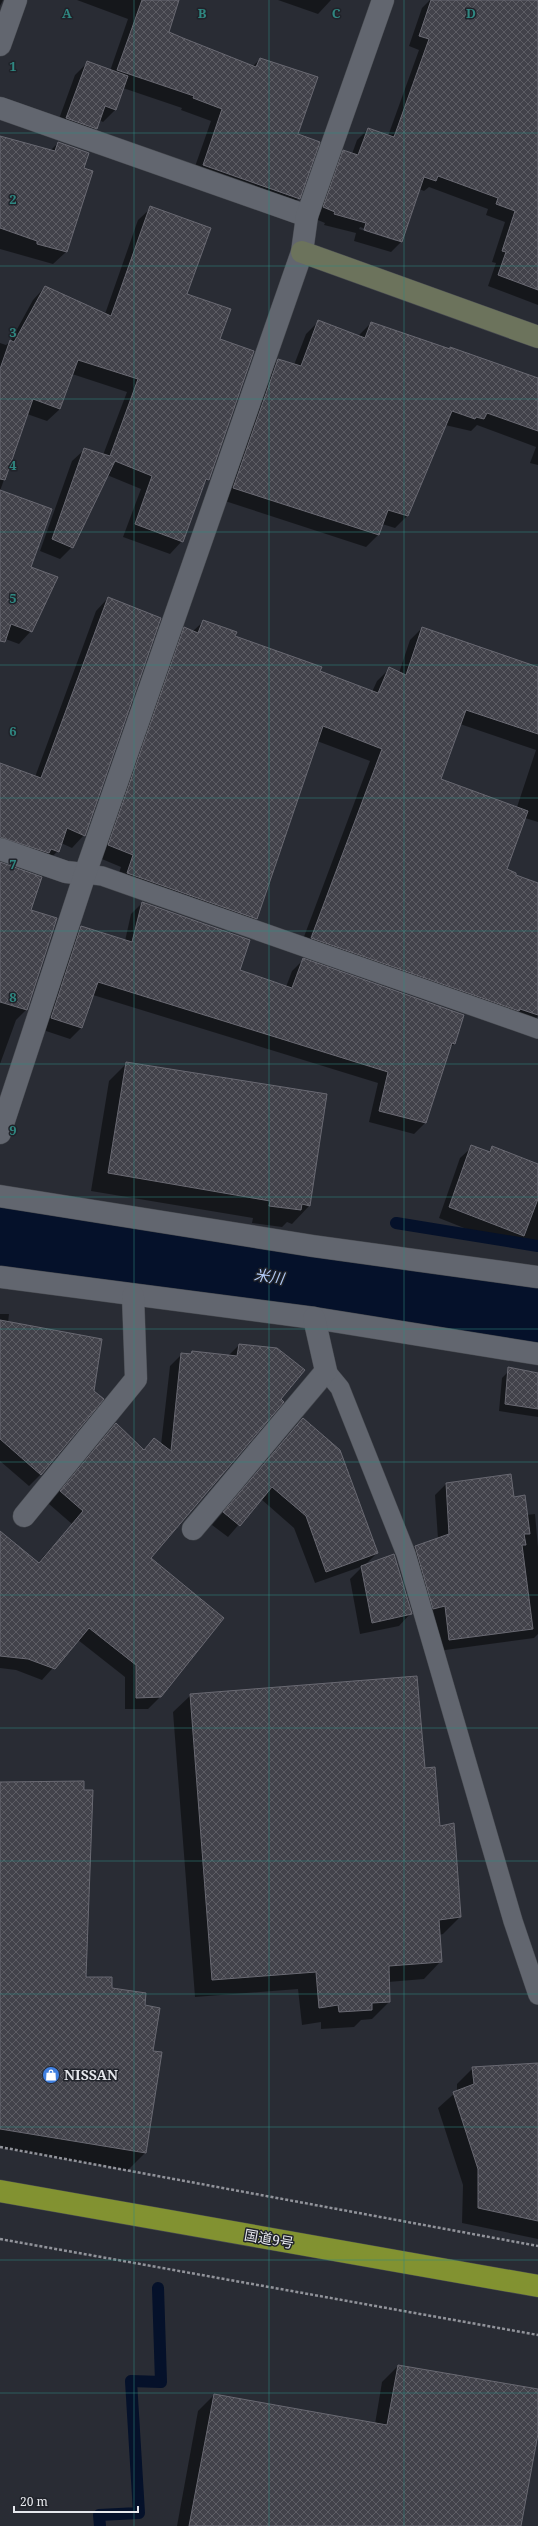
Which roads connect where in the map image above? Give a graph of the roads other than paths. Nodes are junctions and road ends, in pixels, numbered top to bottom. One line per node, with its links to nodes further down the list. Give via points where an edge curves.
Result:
1 (16, 0): 3 (street)
2 (383, 0): 5 (street)
3 (0, 45)
4 (0, 108): 5 (street)
5 (308, 216): 6 (street)
6 (302, 252): 7 (street); 9 (street)
7 (538, 337)
8 (0, 849): 9 (street, via 66,872)
9 (85, 874): 10 (lane, via 102,876); 11 (street)
10 (538, 1029)
11 (0, 1133)
12 (0, 1196): 14 (street, via 313,1246)
13 (0, 1277): 15 (street)
14 (538, 1277)
15 (133, 1296): 16 (street); 19 (street, via 136,1379)
16 (314, 1318): 17 (street); 18 (street)
17 (538, 1354)
18 (326, 1371): 20 (street); 21 (lane, via 340,1388 406,1554 513,1921)
19 (24, 1516)
20 (193, 1529)
21 (538, 1995)
22 (0, 2191): 23 (highway, 国道9号)
23 (538, 2286)

